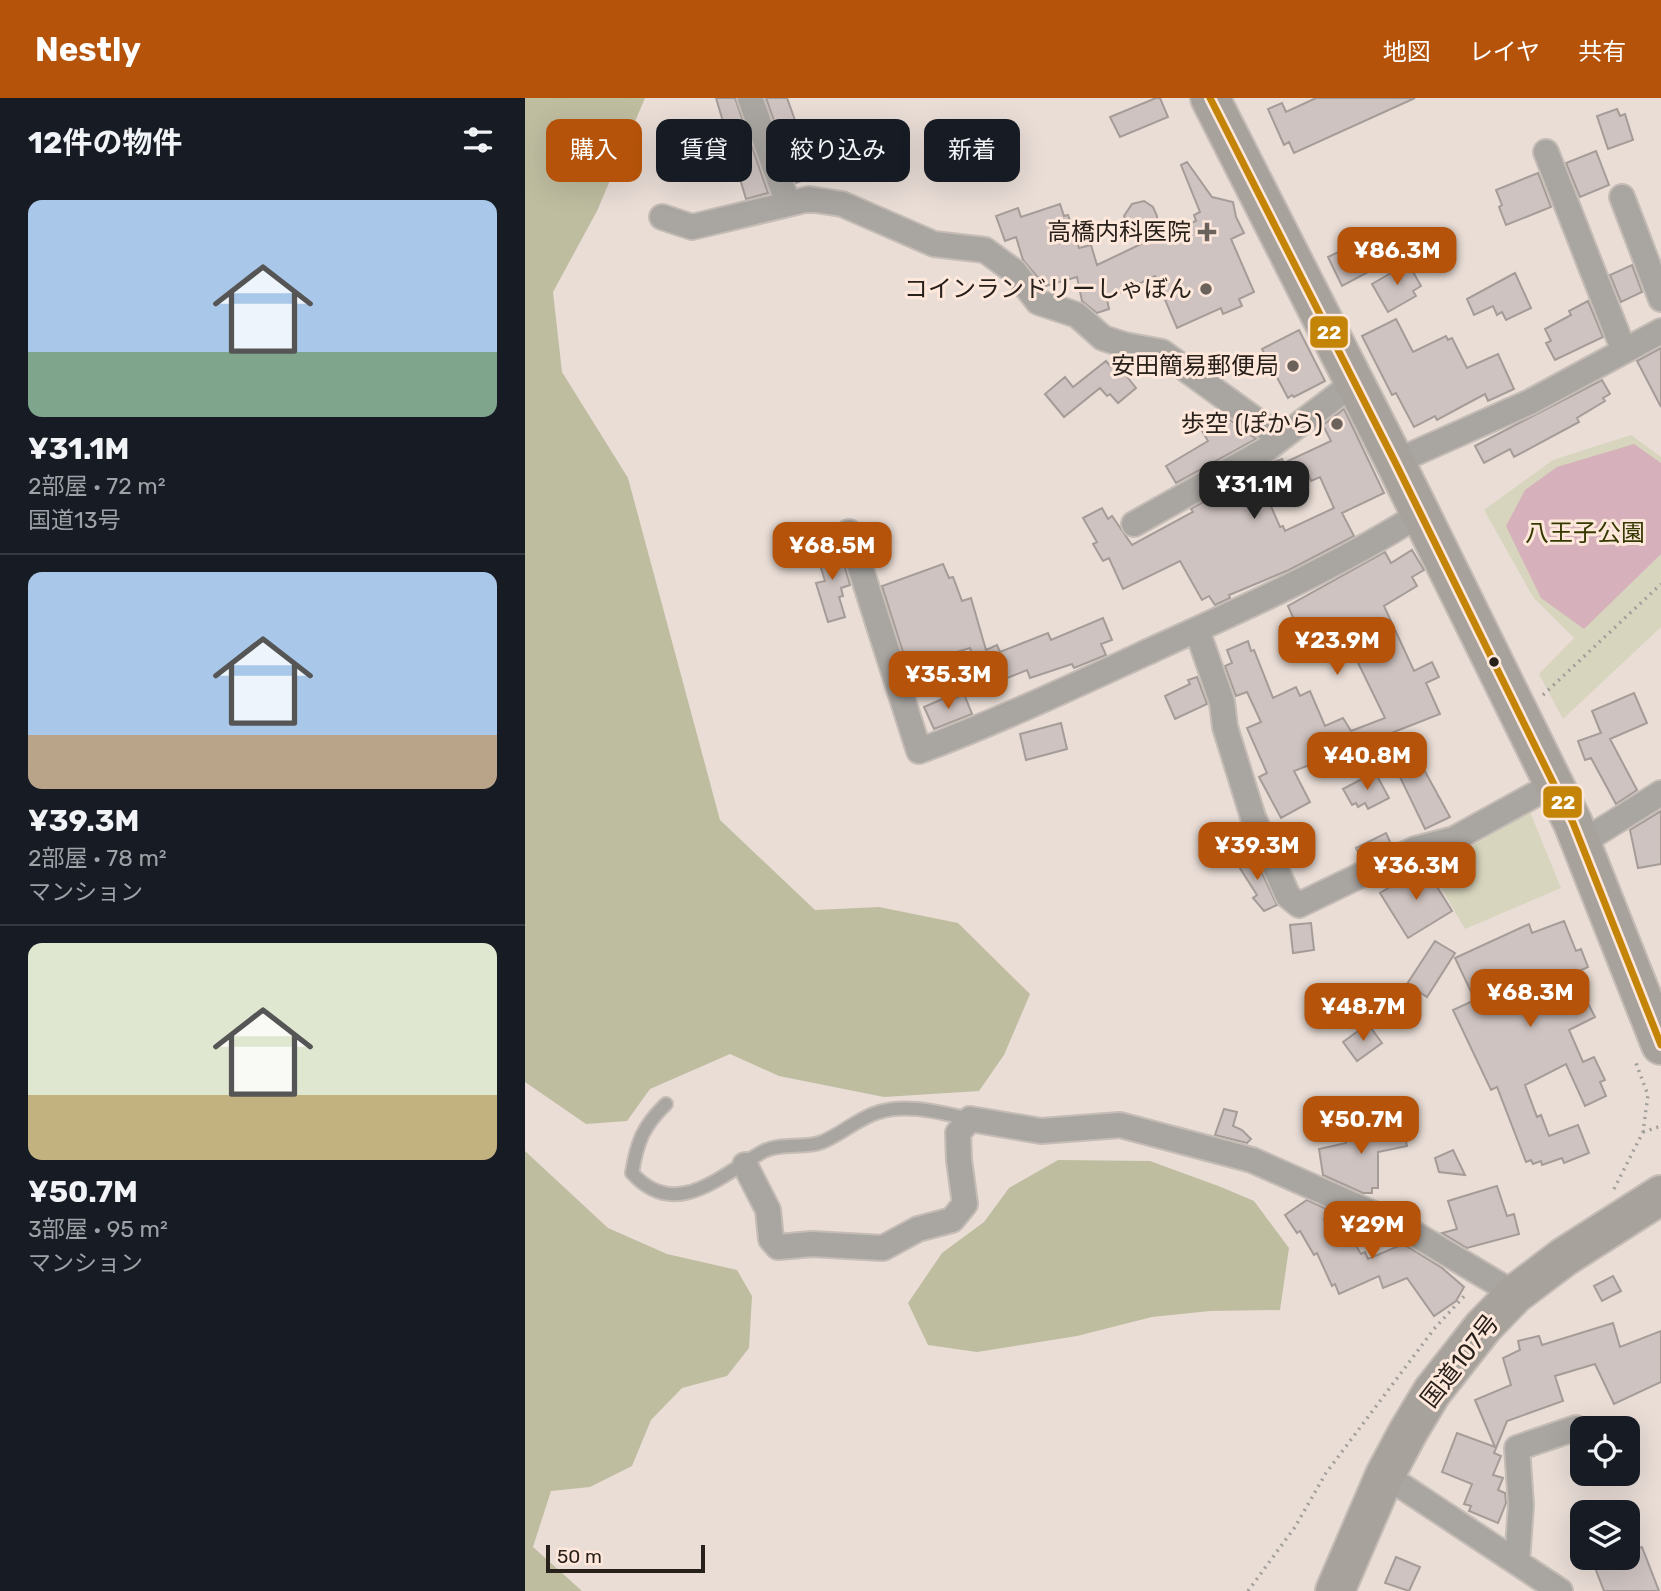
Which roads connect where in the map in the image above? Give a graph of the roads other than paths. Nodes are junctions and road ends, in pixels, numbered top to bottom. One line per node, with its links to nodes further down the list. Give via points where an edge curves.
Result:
1 (750, 98): 5 (street)
2 (1210, 98): 10 (highway)
3 (1546, 152): 9 (street)
4 (1622, 197): 7 (street)
5 (788, 204): 6 (street, via 692,227); 11 (street, via 809,199 842,204 934,244 985,250 1015,272 1038,302 1077,315 1103,338 1161,352)
6 (662, 217)
7 (1661, 299)
8 (1661, 331): 9 (street)
9 (1624, 351): 12 (street, via 1530,402)
10 (1355, 382): 11 (street); 12 (highway)
11 (1279, 437): 14 (street, via 1264,451)
12 (1395, 462): 13 (highway)
13 (1420, 514): 16 (street, via 1359,552); 17 (highway)
14 (1134, 524)
15 (849, 532): 16 (street, via 919,751 989,725)
16 (1197, 630): 17 (street, via 1253,817 1288,896 1299,905 1415,849 1454,839)
17 (1554, 784): 19 (highway)
18 (1661, 793): 19 (street)
19 (1581, 843): 20 (highway)
20 (1652, 998): 21 (highway)
21 (1647, 1049)
22 (666, 1104): 24 (lane, via 647,1122 636,1151 632,1173 645,1188 668,1194 696,1191)
23 (969, 1119): 24 (lane, via 889,1110 854,1123 821,1143 766,1150); 24 (street, via 958,1133 965,1204 952,1220 918,1230 883,1248 778,1247 771,1239 768,1210); 26 (street, via 1041,1131 1120,1125 1252,1160 1403,1227)
24 (745, 1165)
25 (1661, 1195): 26 (highway, 国道107号, via 1564,1257)
26 (1499, 1285): 28 (highway, 国道107号, via 1483,1327 1432,1392)
27 (1570, 1430): 29 (street, via 1517,1448 1521,1505)
28 (1385, 1475): 29 (street); 30 (highway, 国道107号)
29 (1517, 1561): 31 (street)
30 (1335, 1591)
31 (1560, 1591)

